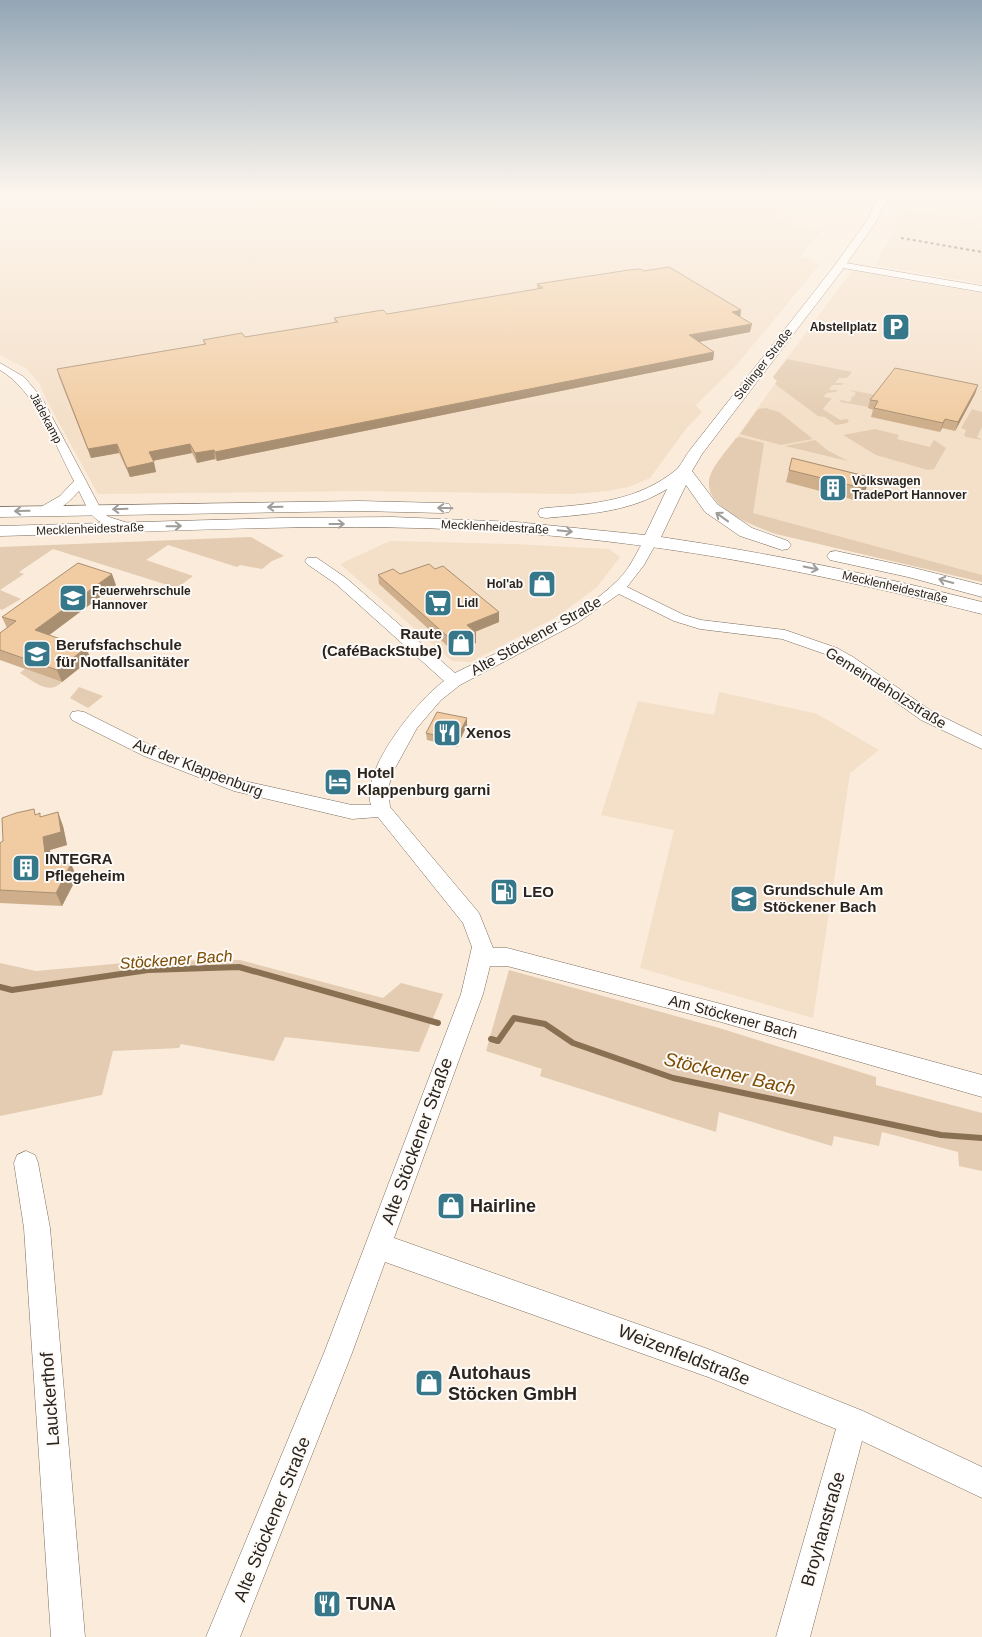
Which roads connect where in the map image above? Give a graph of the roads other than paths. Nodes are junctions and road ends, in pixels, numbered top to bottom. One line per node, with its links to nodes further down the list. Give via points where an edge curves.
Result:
1 (837, 269): 5 (main road, Stelinger Straße, via 703,441)
2 (866, 269): 3 (street)
3 (982, 289)
4 (0, 366): 6 (street, Jädekamp, via 15,374 36,398)
5 (684, 471): 12 (main road, via 653,491 625,503); 14 (main road, Stelinger Straße); 16 (main road, one-way to 5, via 746,532 716,512)
6 (80, 482): 9 (street, Jädekamp); 10 (street, via 65,499)
7 (457, 508): 9 (main road, Mecklenheidestraße, one-way to 9, via 359,506)
8 (474, 509): 12 (main road, Mecklenheidestraße)
9 (96, 510): 10 (main road, Mecklenheidestraße); 13 (street, Jädekamp, via 104,520)
10 (44, 511): 11 (main road, Mecklenheidestraße, one-way to 11)
11 (0, 512)
12 (546, 513): 14 (main road, Mecklenheidestraße)
13 (126, 527): 14 (main road, Mecklenheidestraße, one-way to 14, via 447,524); 15 (main road, Mecklenheidestraße)
14 (667, 530): 16 (main road, Mecklenheidestraße); 18 (street, Alte Stöckener Straße); 20 (main road, Mecklenheidestraße, one-way to 20, via 706,548 812,568)
15 (0, 531)
16 (782, 546): 19 (main road, Mecklenheidestraße, one-way to 16, via 910,572)
17 (312, 561): 21 (street, Alte Stöckener Straße, via 341,580)
18 (618, 588): 21 (street, Alte Stöckener Straße, via 560,626); 23 (street, Gemeindeholzstraße, via 679,618 700,624 785,634 831,651 927,716)
19 (982, 591)
20 (982, 608)
21 (454, 681): 24 (street, Alte Stöckener Straße, via 429,703 400,742 379,784 378,798)
22 (78, 716): 24 (street, Auf der Klappenburg, via 150,752 240,787 352,812)
23 (982, 743)
24 (382, 809): 25 (street, Alte Stöckener Straße, via 472,919 480,936)
25 (482, 957): 26 (street, Am Stöckener Bach, via 507,957); 28 (street, Alte Stöckener Straße, via 472,994)
26 (982, 1086)
27 (26, 1162): 31 (street, Lauckerthof, via 37,1228)
28 (378, 1246): 29 (street, Weizenfeldstraße, via 708,1363); 32 (street, Alte Stöckener Straße)
29 (853, 1421): 30 (street, Weizenfeldstraße); 33 (street, Broyhanstraße)
30 (982, 1484)
31 (68, 1637)
32 (223, 1637)
33 (794, 1637)

